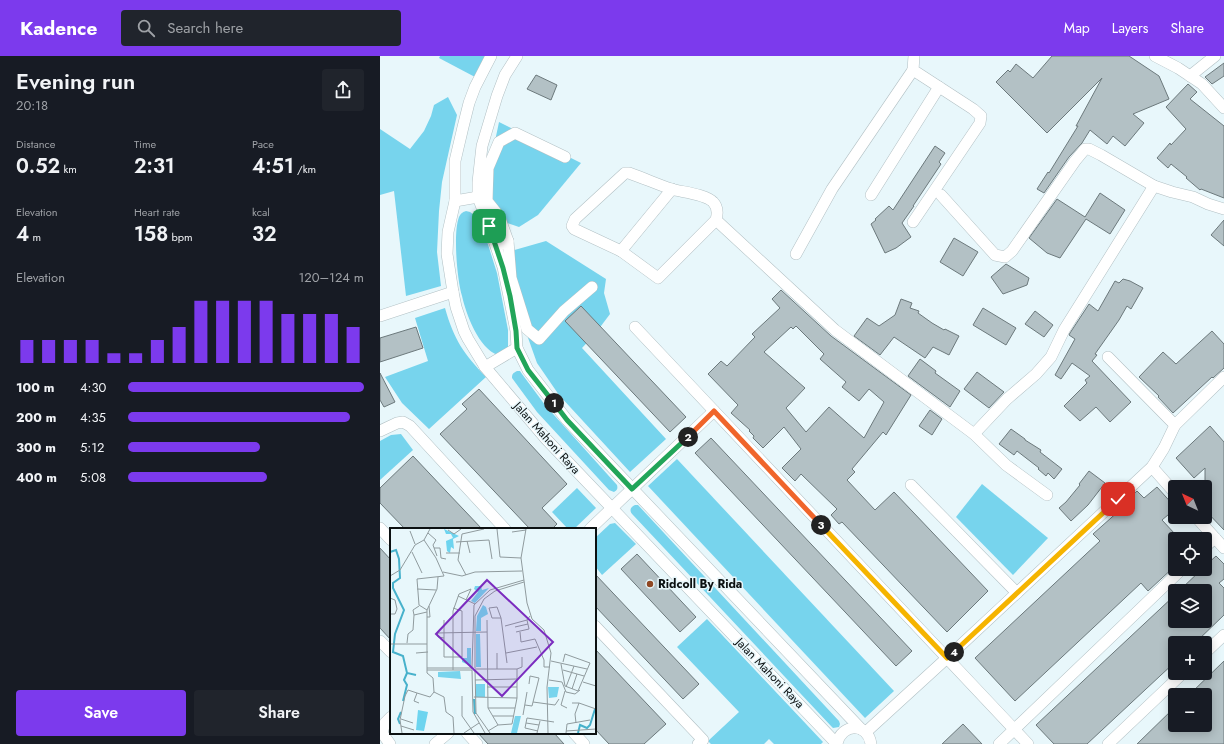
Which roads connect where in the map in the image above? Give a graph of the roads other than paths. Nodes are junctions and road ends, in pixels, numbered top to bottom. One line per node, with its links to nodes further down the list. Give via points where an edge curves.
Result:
1 (491, 56): 16 (street, Jalan Mahoni Raya, via 475,86 463,127 455,161)
2 (517, 56): 15 (street, via 505,75 484,140)
3 (914, 56): 6 (street)
4 (1155, 56): 7 (street)
5 (1214, 56): 7 (street)
6 (913, 70): 8 (street); 23 (street, via 832,189)
7 (1190, 76): 9 (street, via 1202,84)
8 (939, 87): 14 (street); 19 (street, via 981,116 980,123)
9 (1224, 108)
10 (565, 158): 20 (street, via 515,133 499,142 488,168 487,201 499,216)
11 (1154, 186): 13 (street, via 1101,154 1085,149 1012,252 1005,257 995,255); 17 (street); 35 (street, via 1064,330 1051,356)
12 (672, 189): 18 (street, via 690,192 713,201 718,212); 22 (street); 22 (street, via 625,173 575,219 572,226 574,229)
13 (941, 195)
14 (871, 196)
15 (478, 197): 16 (street); 21 (street)
16 (455, 201): 25 (street, Jalan Mahoni Raya, via 448,232 447,254)
17 (1224, 209)
18 (716, 220): 22 (street, via 658,278); 35 (street, via 835,330)
19 (913, 222)
20 (508, 241): 21 (street); 24 (street, via 511,278 527,329 539,339)
21 (497, 246): 28 (street, via 510,296)
22 (621, 251)
23 (796, 254)
24 (592, 287)
25 (453, 292): 26 (street); 30 (street, Jalan Mahoni Raya, via 464,331)
26 (380, 316)
27 (635, 327): 32 (street)
28 (517, 348): 30 (street); 39 (street, via 528,370 567,420)
29 (1108, 358): 33 (street)
30 (485, 367): 41 (street, Jalan Mahoni Raya, via 546,439)
31 (1224, 377): 33 (street)
32 (714, 411): 39 (street); 57 (street)
33 (1175, 425): 36 (street)
34 (380, 431): 44 (street, via 397,423 403,422 410,426)
35 (974, 434): 40 (street, via 1006,464)
36 (1152, 467): 38 (street); 51 (street)
37 (911, 485): 51 (street)
38 (1168, 485)
39 (632, 489): 41 (street); 61 (street)
40 (1047, 495)
41 (612, 508): 45 (street); 70 (street, Jalan Mahoni Raya)
42 (1202, 524): 46 (street)
43 (380, 528): 47 (street)
44 (503, 528)
45 (591, 528)
46 (1215, 538): 48 (street); 49 (street)
47 (390, 539)
48 (1212, 541)
49 (1224, 548)
50 (1175, 576): 60 (street)
51 (1017, 593): 57 (street)
52 (596, 627): 69 (street, via 703,740)
53 (1224, 635): 55 (street)
54 (380, 641): 56 (street)
55 (1212, 646)
56 (390, 651)
57 (947, 658): 60 (street); 61 (street)
58 (1176, 680): 74 (street)
59 (390, 718): 65 (street, via 382,733)
60 (1014, 729): 72 (street); 73 (street)
61 (863, 730): 70 (street, via 854,728 842,732); 71 (street)
62 (447, 734): 66 (street)
63 (468, 734): 67 (street)
64 (575, 734): 68 (street)
65 (390, 744)
66 (434, 744)
67 (477, 744)
68 (584, 744)
69 (698, 744)
70 (836, 744)
71 (872, 744)
72 (999, 744)
73 (1028, 744)
74 (1108, 744)

